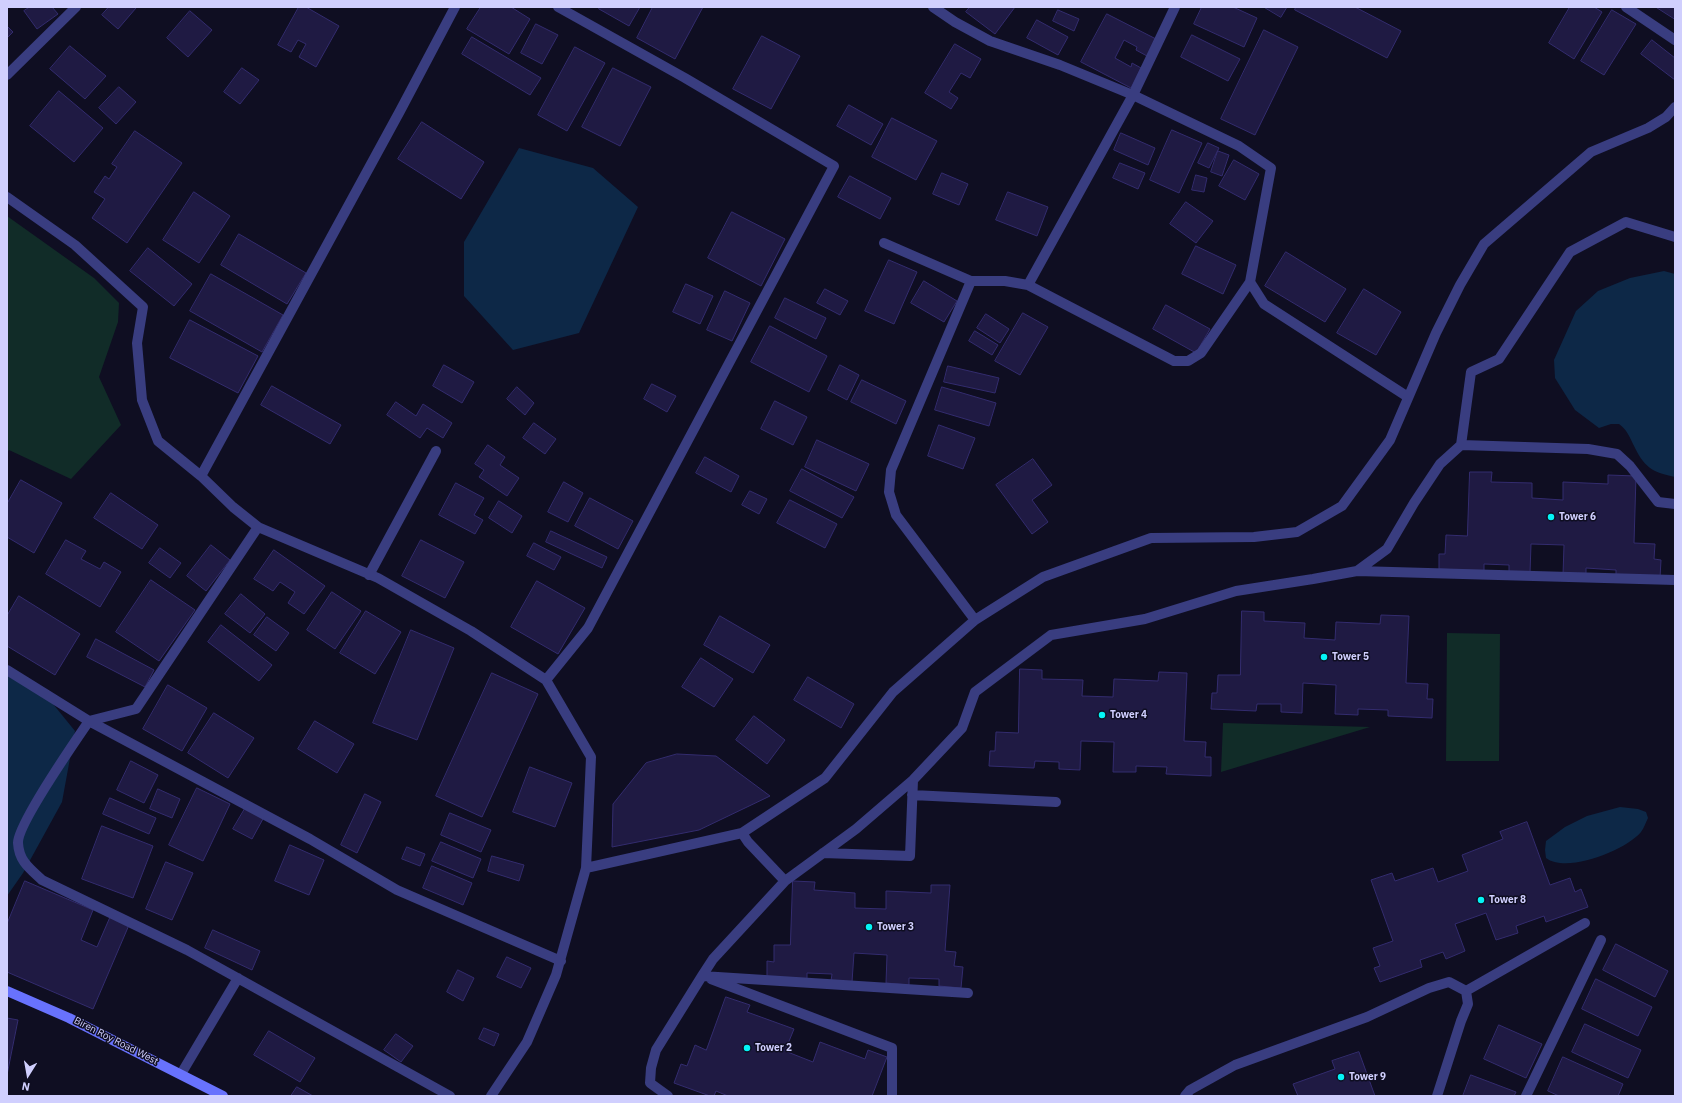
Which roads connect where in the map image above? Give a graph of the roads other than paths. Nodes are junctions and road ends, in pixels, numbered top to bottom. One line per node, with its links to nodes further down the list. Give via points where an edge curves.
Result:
1 (76, 7): 8 (street)
2 (455, 7): 21 (street)
3 (558, 7): 29 (street, via 834,166 588,628)
4 (933, 7): 9 (street, via 990,41 1060,65)
5 (1175, 7): 9 (street)
6 (1626, 7): 7 (street)
7 (1675, 40)
8 (7, 75)
9 (1133, 95): 16 (street, via 1239,146 1271,168); 17 (street)
10 (1675, 106): 11 (street)
11 (1671, 120): 18 (street, via 1591,152 1484,244 1436,333)
12 (7, 197): 21 (street, via 75,245 143,307 137,343 142,400 158,440)
13 (1675, 237): 19 (street, via 1626,222 1570,252 1498,359 1472,372)
14 (884, 243): 15 (street)
15 (972, 281): 17 (street, via 1006,281); 27 (street, via 891,470 889,492 896,515)
16 (1250, 282): 17 (street, via 1201,353 1188,361 1174,361); 18 (street, via 1264,304)
17 (1028, 285)
18 (1408, 397): 27 (street, via 1390,440 1342,506 1297,532 1254,538 1151,538 1043,577)
19 (1461, 445): 22 (street, via 1588,449 1617,454 1630,466 1658,502); 24 (street, via 1440,464 1388,549)
20 (436, 451): 25 (street)
21 (201, 476): 23 (street, via 232,507)
22 (1675, 504)
23 (258, 527): 25 (street); 30 (street, via 136,709)
24 (1357, 571): 26 (street); 31 (street, via 1236,591 1145,619 1051,635 975,692 962,728)
25 (369, 575): 29 (street, via 471,631)
26 (1675, 580)
27 (975, 620): 34 (street, via 893,692 825,778)
28 (7, 670): 30 (street)
29 (546, 680): 36 (street, via 591,757)
30 (89, 721): 40 (street, via 397,890); 42 (street, via 28,816 18,842 23,862 42,880 187,950)
31 (913, 780): 32 (street); 35 (street, via 856,829)
32 (912, 795): 33 (street); 35 (street, via 910,856)
33 (1056, 802)
34 (742, 833): 36 (street); 37 (street)
35 (823, 853): 37 (street)
36 (586, 868): 40 (street)
37 (785, 881): 41 (street, via 714,959)
38 (1585, 923): 44 (street)
39 (1601, 940): 54 (street)
40 (560, 961): 49 (street, via 527,1042)
41 (702, 976): 45 (street); 50 (street, via 656,1050 650,1084); 51 (street, via 892,1048)
42 (238, 978): 46 (street); 48 (street)
43 (7, 991): 46 (main road, Biren Roy Road West, via 69,1018)
44 (1466, 991): 52 (street, via 1449,982 1428,988 1367,1017 1235,1065 1190,1090); 53 (street, via 1468,1004)
45 (968, 993)
46 (181, 1074): 47 (main road, Biren Roy Road West)
47 (223, 1096)
48 (450, 1096)
49 (491, 1096)
50 (668, 1096)
51 (892, 1096)
52 (1185, 1096)
53 (1437, 1096)
54 (1526, 1096)

